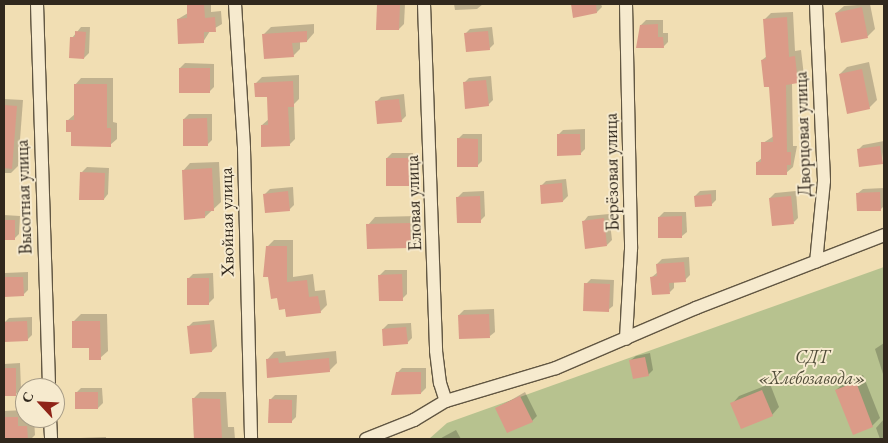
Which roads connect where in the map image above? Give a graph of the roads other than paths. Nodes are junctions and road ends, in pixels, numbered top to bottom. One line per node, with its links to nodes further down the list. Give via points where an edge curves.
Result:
1 (37, 4): 9 (street, Высотная улица)
2 (235, 4): 11 (street, Хвойная улица, via 244,149)
3 (424, 4): 10 (street, Еловая улица, via 436,351)
4 (626, 4): 8 (street, Берёзовая улица, via 631,249)
5 (816, 4): 7 (street, Дворцовая улица, via 824,181)
6 (884, 235): 7 (street)
7 (816, 262): 8 (street)
8 (626, 338): 10 (street, via 556,368)
9 (49, 378)
10 (446, 401): 12 (street, via 414,420)
11 (251, 439)
12 (366, 439)

